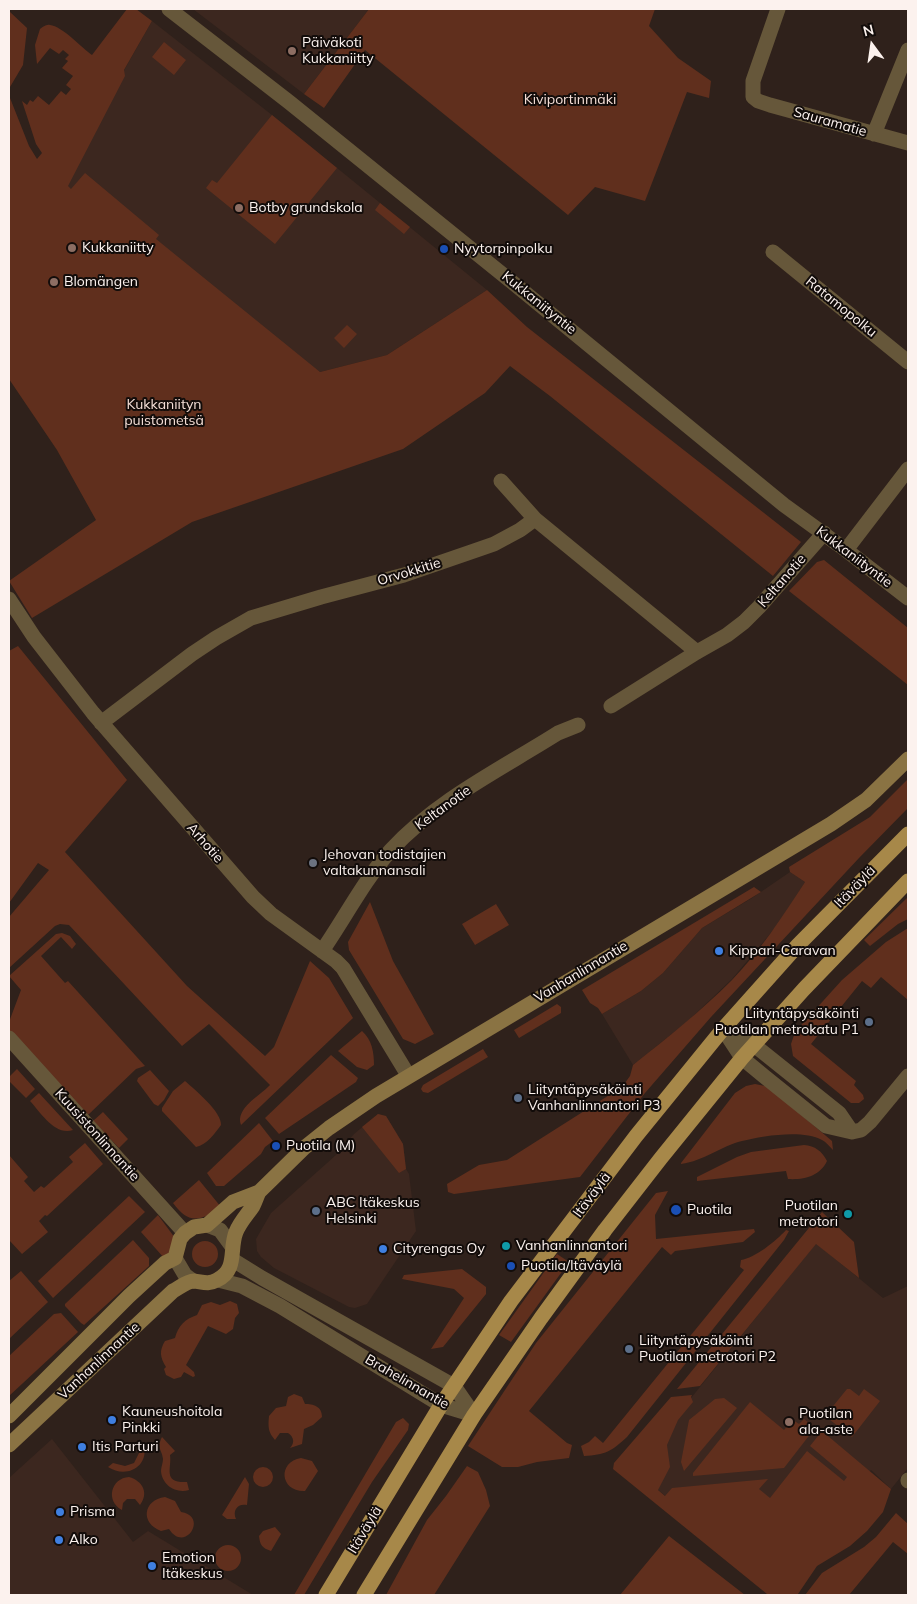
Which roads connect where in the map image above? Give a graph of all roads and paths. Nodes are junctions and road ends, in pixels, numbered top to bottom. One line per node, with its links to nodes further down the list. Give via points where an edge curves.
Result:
1 (169, 9): 11 (street, Kukkaniityntie, via 297,108 784,505)
2 (778, 9): 4 (street, Sauramatie, via 753,81 754,97 758,101)
3 (908, 50): 4 (street)
4 (874, 134): 5 (street, Sauramatie)
5 (908, 143)
6 (773, 252): 7 (street, Ratamopolku)
7 (908, 362)
8 (908, 469): 12 (street)
9 (501, 481): 10 (street)
10 (535, 519): 15 (street); 17 (street, Orvokkitie, via 494,544 404,575 251,618 192,654)
11 (824, 534): 12 (street, Kukkaniityntie); 15 (street, Keltanotie, via 746,620)
12 (846, 550): 13 (street, Kukkaniityntie)
13 (908, 598)
14 (9, 599): 17 (street, Arhotie, via 34,637)
15 (697, 652): 16 (street, Keltanotie)
16 (611, 706)
17 (101, 723): 22 (street, Arhotie, via 252,897)
18 (578, 725): 22 (street, Keltanotie, via 558,733 421,820 370,878)
19 (908, 759): 27 (main road, Vanhanlinnantie, via 872,795 831,824)
20 (908, 834): 23 (main road, Itäväylä, via 798,945)
21 (908, 881): 25 (main road)
22 (322, 951): 27 (street, Arhotie, via 343,968)
23 (723, 1029): 25 (street); 26 (street); 37 (main road, Itäväylä, via 636,1136 511,1301)
24 (9, 1038): 32 (street, Kuusistonlinnantie)
25 (754, 1045): 26 (main road); 29 (street, via 839,1113)
26 (742, 1058): 29 (street, via 826,1126); 39 (main road, via 605,1230)
27 (408, 1075): 30 (main road, Vanhanlinnantie, via 329,1128)
28 (908, 1076): 29 (street, via 870,1122 861,1130)
29 (852, 1132)
30 (258, 1192): 31 (main road, Vanhanlinnantie, via 233,1202); 33 (main road, Vanhanlinnantie, via 241,1222)
31 (207, 1225): 32 (main road, Vanhanlinnantie, via 194,1227); 33 (street, via 220,1230)
32 (185, 1233): 34 (main road)
33 (232, 1252): 35 (main road, Vanhanlinnantie, via 230,1268); 37 (street, Brahelinnantie, via 262,1278)
34 (175, 1258): 36 (street); 40 (main road, Vanhanlinnantie, via 165,1263 129,1296)
35 (218, 1280): 36 (main road, Vanhanlinnantie, via 209,1283); 38 (street, Brahelinnantie, via 242,1286 280,1306)
36 (193, 1281): 41 (main road, Vanhanlinnantie, via 173,1291)
37 (454, 1386): 38 (main road, Itäväylä); 39 (street, Brahelinnantie)
38 (441, 1405): 39 (street, Brahelinnantie); 42 (main road, Itäväylä)
39 (474, 1415): 43 (main road)
40 (9, 1416)
41 (9, 1445)
42 (326, 1595)
43 (364, 1595)

